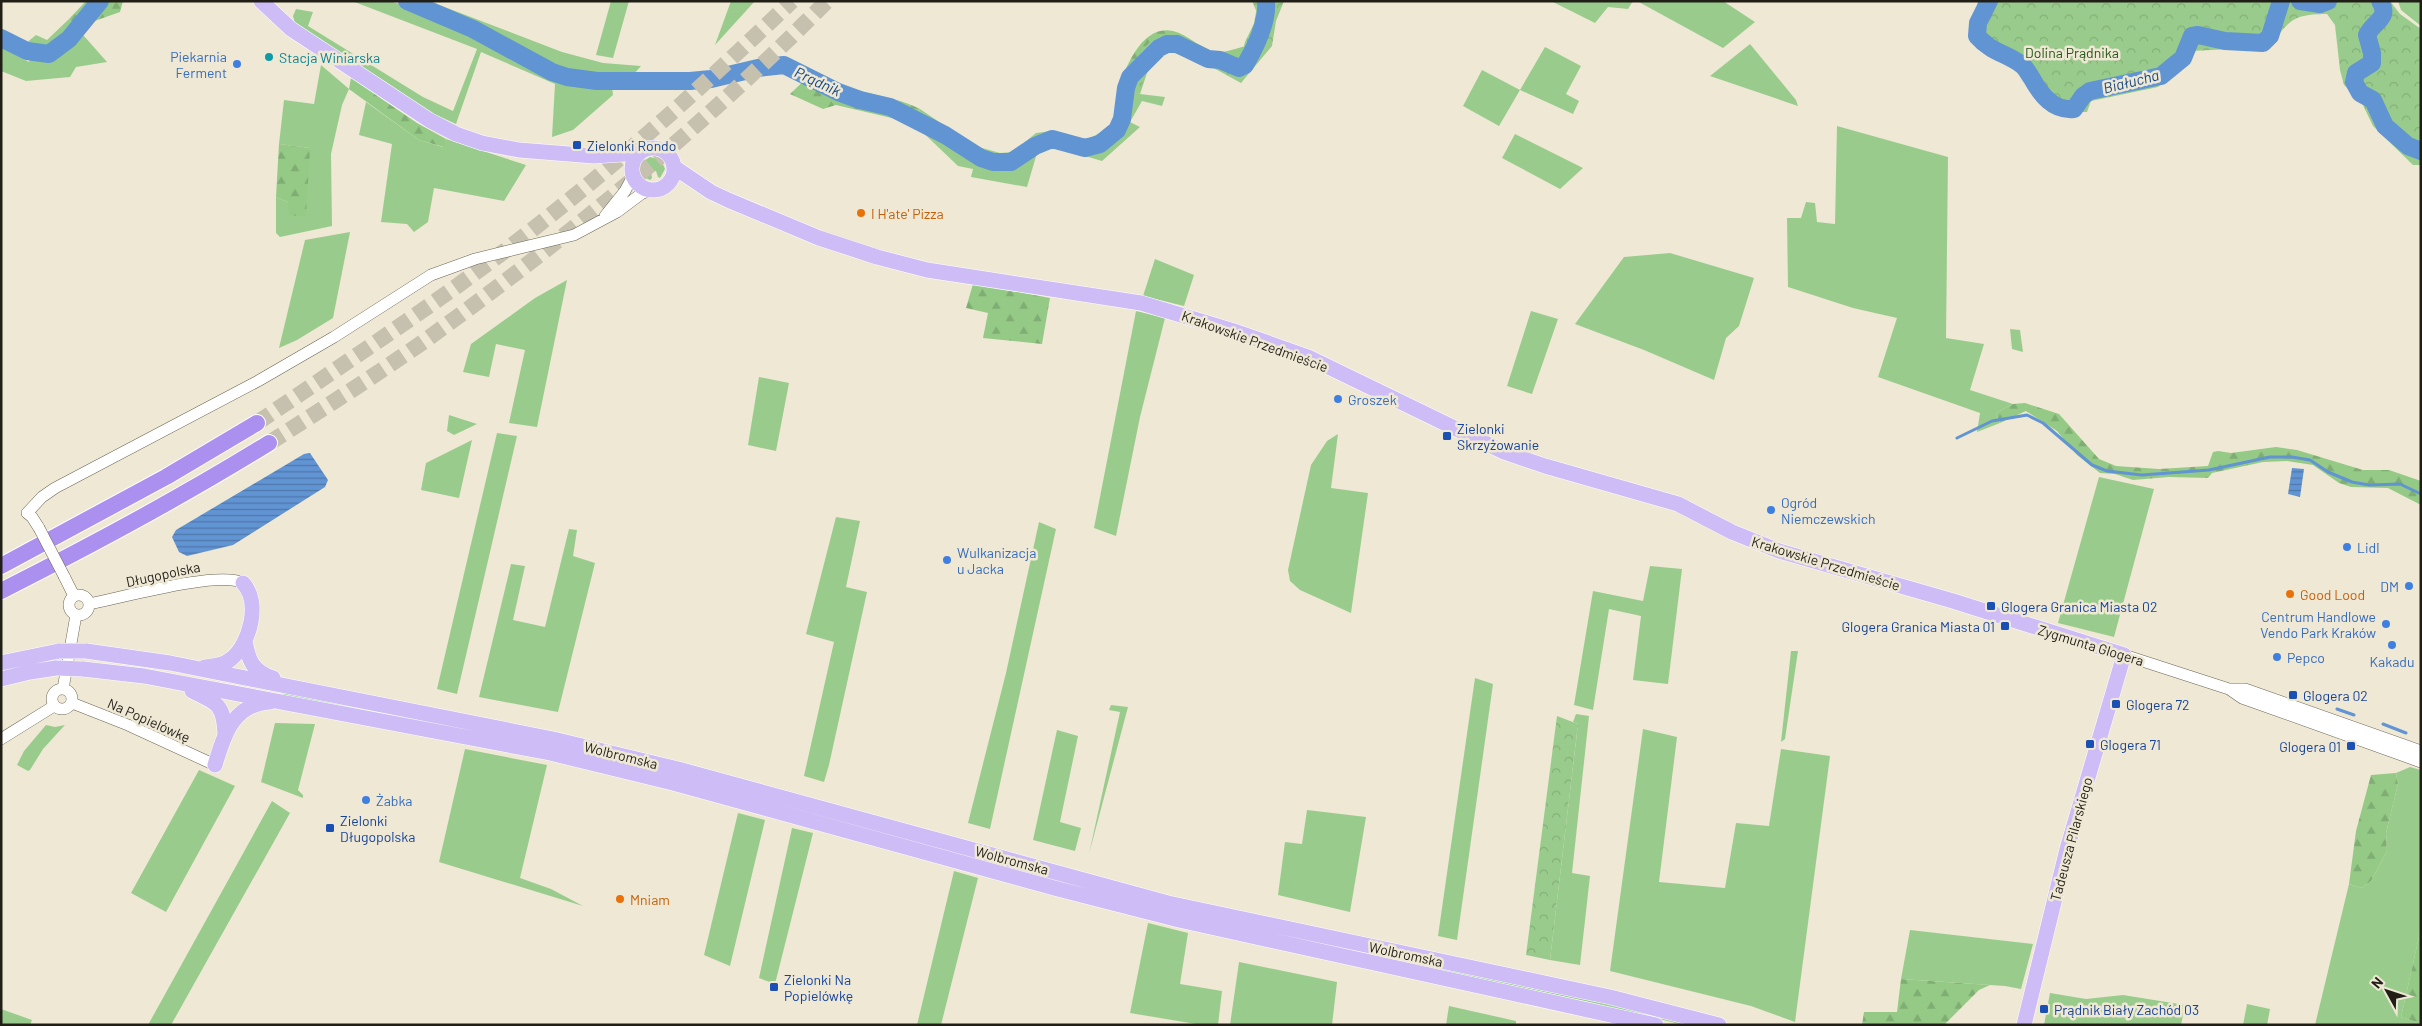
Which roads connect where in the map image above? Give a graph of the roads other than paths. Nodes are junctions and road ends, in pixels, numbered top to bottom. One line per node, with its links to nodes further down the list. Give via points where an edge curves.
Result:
1 (261, 1): 3 (main road, via 291,29 456,134 507,149)
2 (639, 153): 3 (main road); 4 (main road, via 650,148 661,150 670,157); 5 (main road, via 632,164)
3 (594, 156): 5 (main road, via 624,166)
4 (674, 167): 6 (main road, via 672,178); 8 (main road, Krakowskie Przedmieście)
5 (632, 174): 7 (main road, via 640,186); 9 (street, via 625,191)
6 (666, 185): 7 (main road); 8 (main road, Krakowskie Przedmieście, via 676,184)
7 (650, 190): 9 (street)
8 (711, 192): 18 (main road, Krakowskie Przedmieście, via 819,238 877,257 927,270 1141,303 1240,333 1308,357 1504,452 1678,504 1732,532 1779,551)
9 (601, 221): 17 (street, bridge, via 563,238 475,259 424,278 334,337 258,381 42,497 26,513 39,528)
10 (257, 423): 12 (highway, via 166,477)
11 (269, 443): 13 (highway, via 179,497)
12 (1, 566)
13 (34, 575): 15 (highway); 16 (highway)
14 (243, 583): 19 (street, Długopolska, via 232,578 208,579); 21 (main road, via 251,603)
15 (1, 591)
16 (1, 596)
17 (74, 596): 19 (street, via 84,596); 20 (street, via 68,607)
18 (1953, 601): 22 (main road, Zygmunta Glogera)
19 (89, 604): 20 (street, via 86,613)
20 (76, 615): 27 (street)
21 (245, 640): 24 (main road, via 226,663); 29 (main road, via 248,658 256,670)
22 (2124, 655): 28 (street, Zygmunta Glogera); 40 (main road, Tadeusza Pilarskiego, via 2067,849)
23 (1, 663): 24 (main road, bridge, via 59,651 86,651)
24 (196, 668): 29 (main road)
25 (1, 679): 26 (main road, Wolbromska, bridge, via 56,668)
26 (172, 681): 30 (main road, Wolbromska); 33 (main road, via 218,705 224,717)
27 (63, 689): 31 (street, via 71,694); 32 (street, via 54,693)
28 (2229, 689): 35 (street, Zygmunta Glogera, via 2245,689); 36 (street, Zygmunta Glogera, via 2242,698)
29 (308, 690): 39 (main road, Wolbromska, via 579,745 697,774 1168,903 1610,997)
30 (281, 702): 33 (main road, via 252,705 234,718); 38 (main road, Wolbromska, via 550,753 673,783 1179,920)
31 (72, 703): 32 (street, via 63,709); 37 (street, Na Popielówkę)
32 (54, 706): 34 (street)
33 (225, 735): 37 (main road)
34 (1, 739)
35 (2421, 751)
36 (2421, 762)
37 (215, 765)
38 (1656, 1025)
39 (1719, 1025)
40 (2024, 1025)

